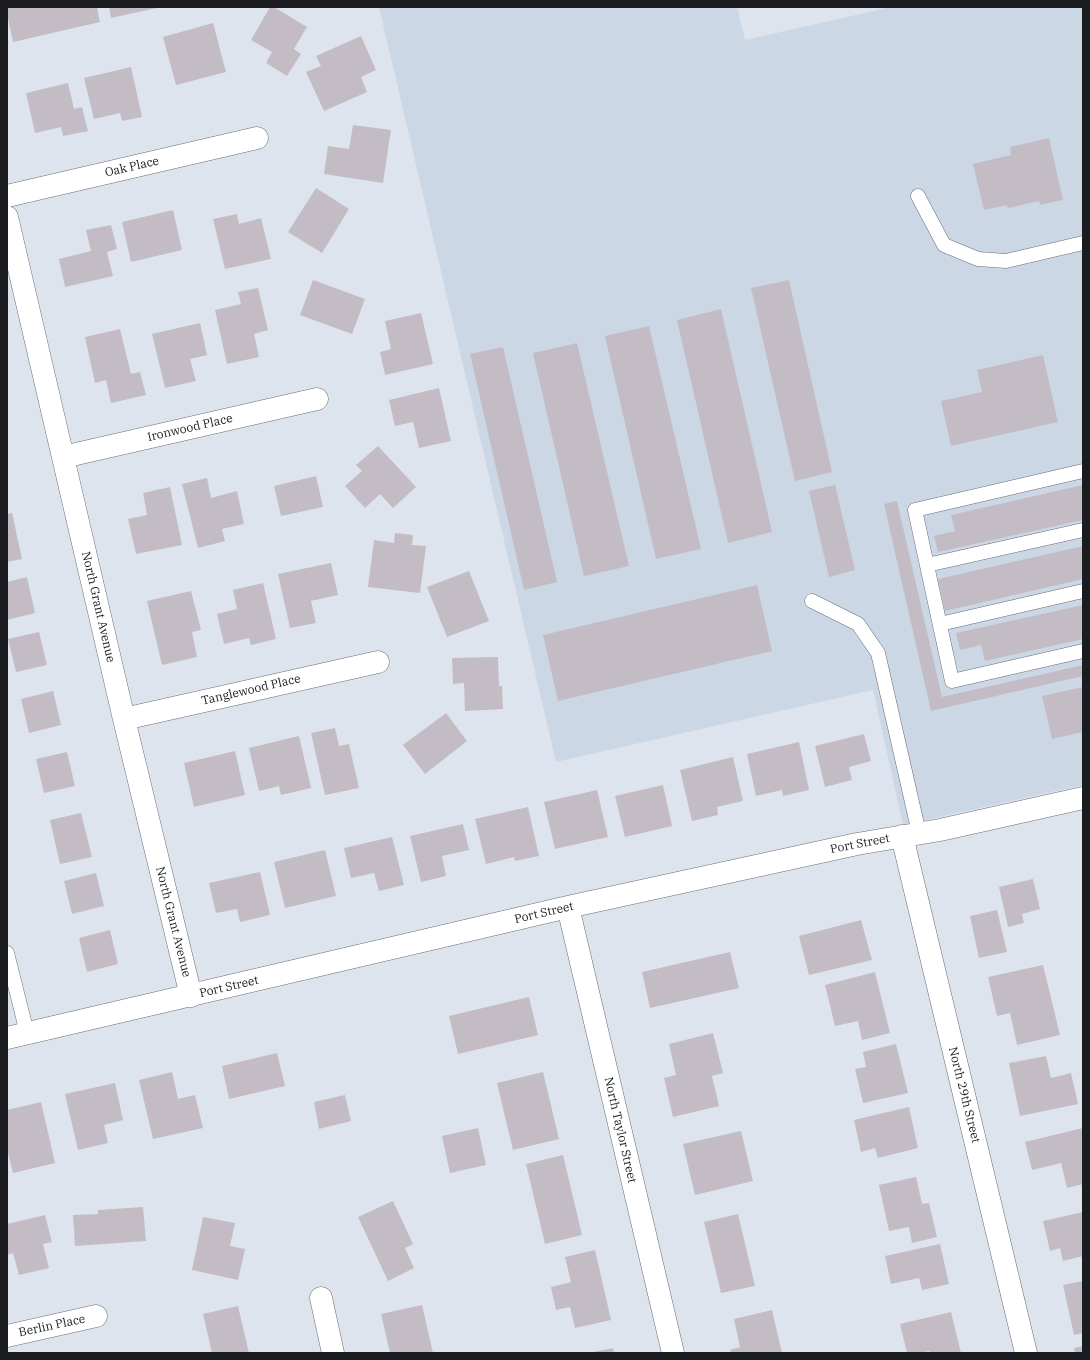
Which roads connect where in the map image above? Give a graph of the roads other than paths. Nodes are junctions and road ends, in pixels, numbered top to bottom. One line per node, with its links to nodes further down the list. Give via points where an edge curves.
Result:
1 (256, 138): 2 (street, Oak Place)
2 (7, 196)
3 (918, 196): 5 (lane, via 944,245 978,259 1006,260)
4 (7, 217): 6 (street, North Grant Avenue)
5 (1083, 243)
6 (15, 290): 8 (street, North Grant Avenue)
7 (317, 399): 8 (street, Ironwood Place)
8 (63, 457): 17 (street, North Grant Avenue)
9 (1083, 471): 11 (lane, via 915,510)
10 (1083, 530): 11 (lane)
11 (927, 565): 14 (lane)
12 (1083, 591): 14 (lane)
13 (812, 601): 19 (lane, via 858,624 878,653)
14 (940, 624): 15 (lane, via 952,681)
15 (1083, 651)
16 (378, 662): 17 (street, Tanglewood Place)
17 (124, 718): 22 (street, North Grant Avenue)
18 (1083, 798): 19 (street, Port Street)
19 (911, 835): 20 (street, Port Street, via 858,844); 29 (street, North 29th Street)
20 (568, 907): 22 (street, Port Street); 28 (street, North Taylor Street)
21 (7, 953): 23 (lane)
22 (191, 996): 23 (street, Port Street)
23 (17, 1036)
24 (321, 1298): 27 (street)
25 (96, 1316): 26 (street, Berlin Place)
26 (7, 1336)
27 (333, 1353)
28 (673, 1353)
29 (1026, 1353)

